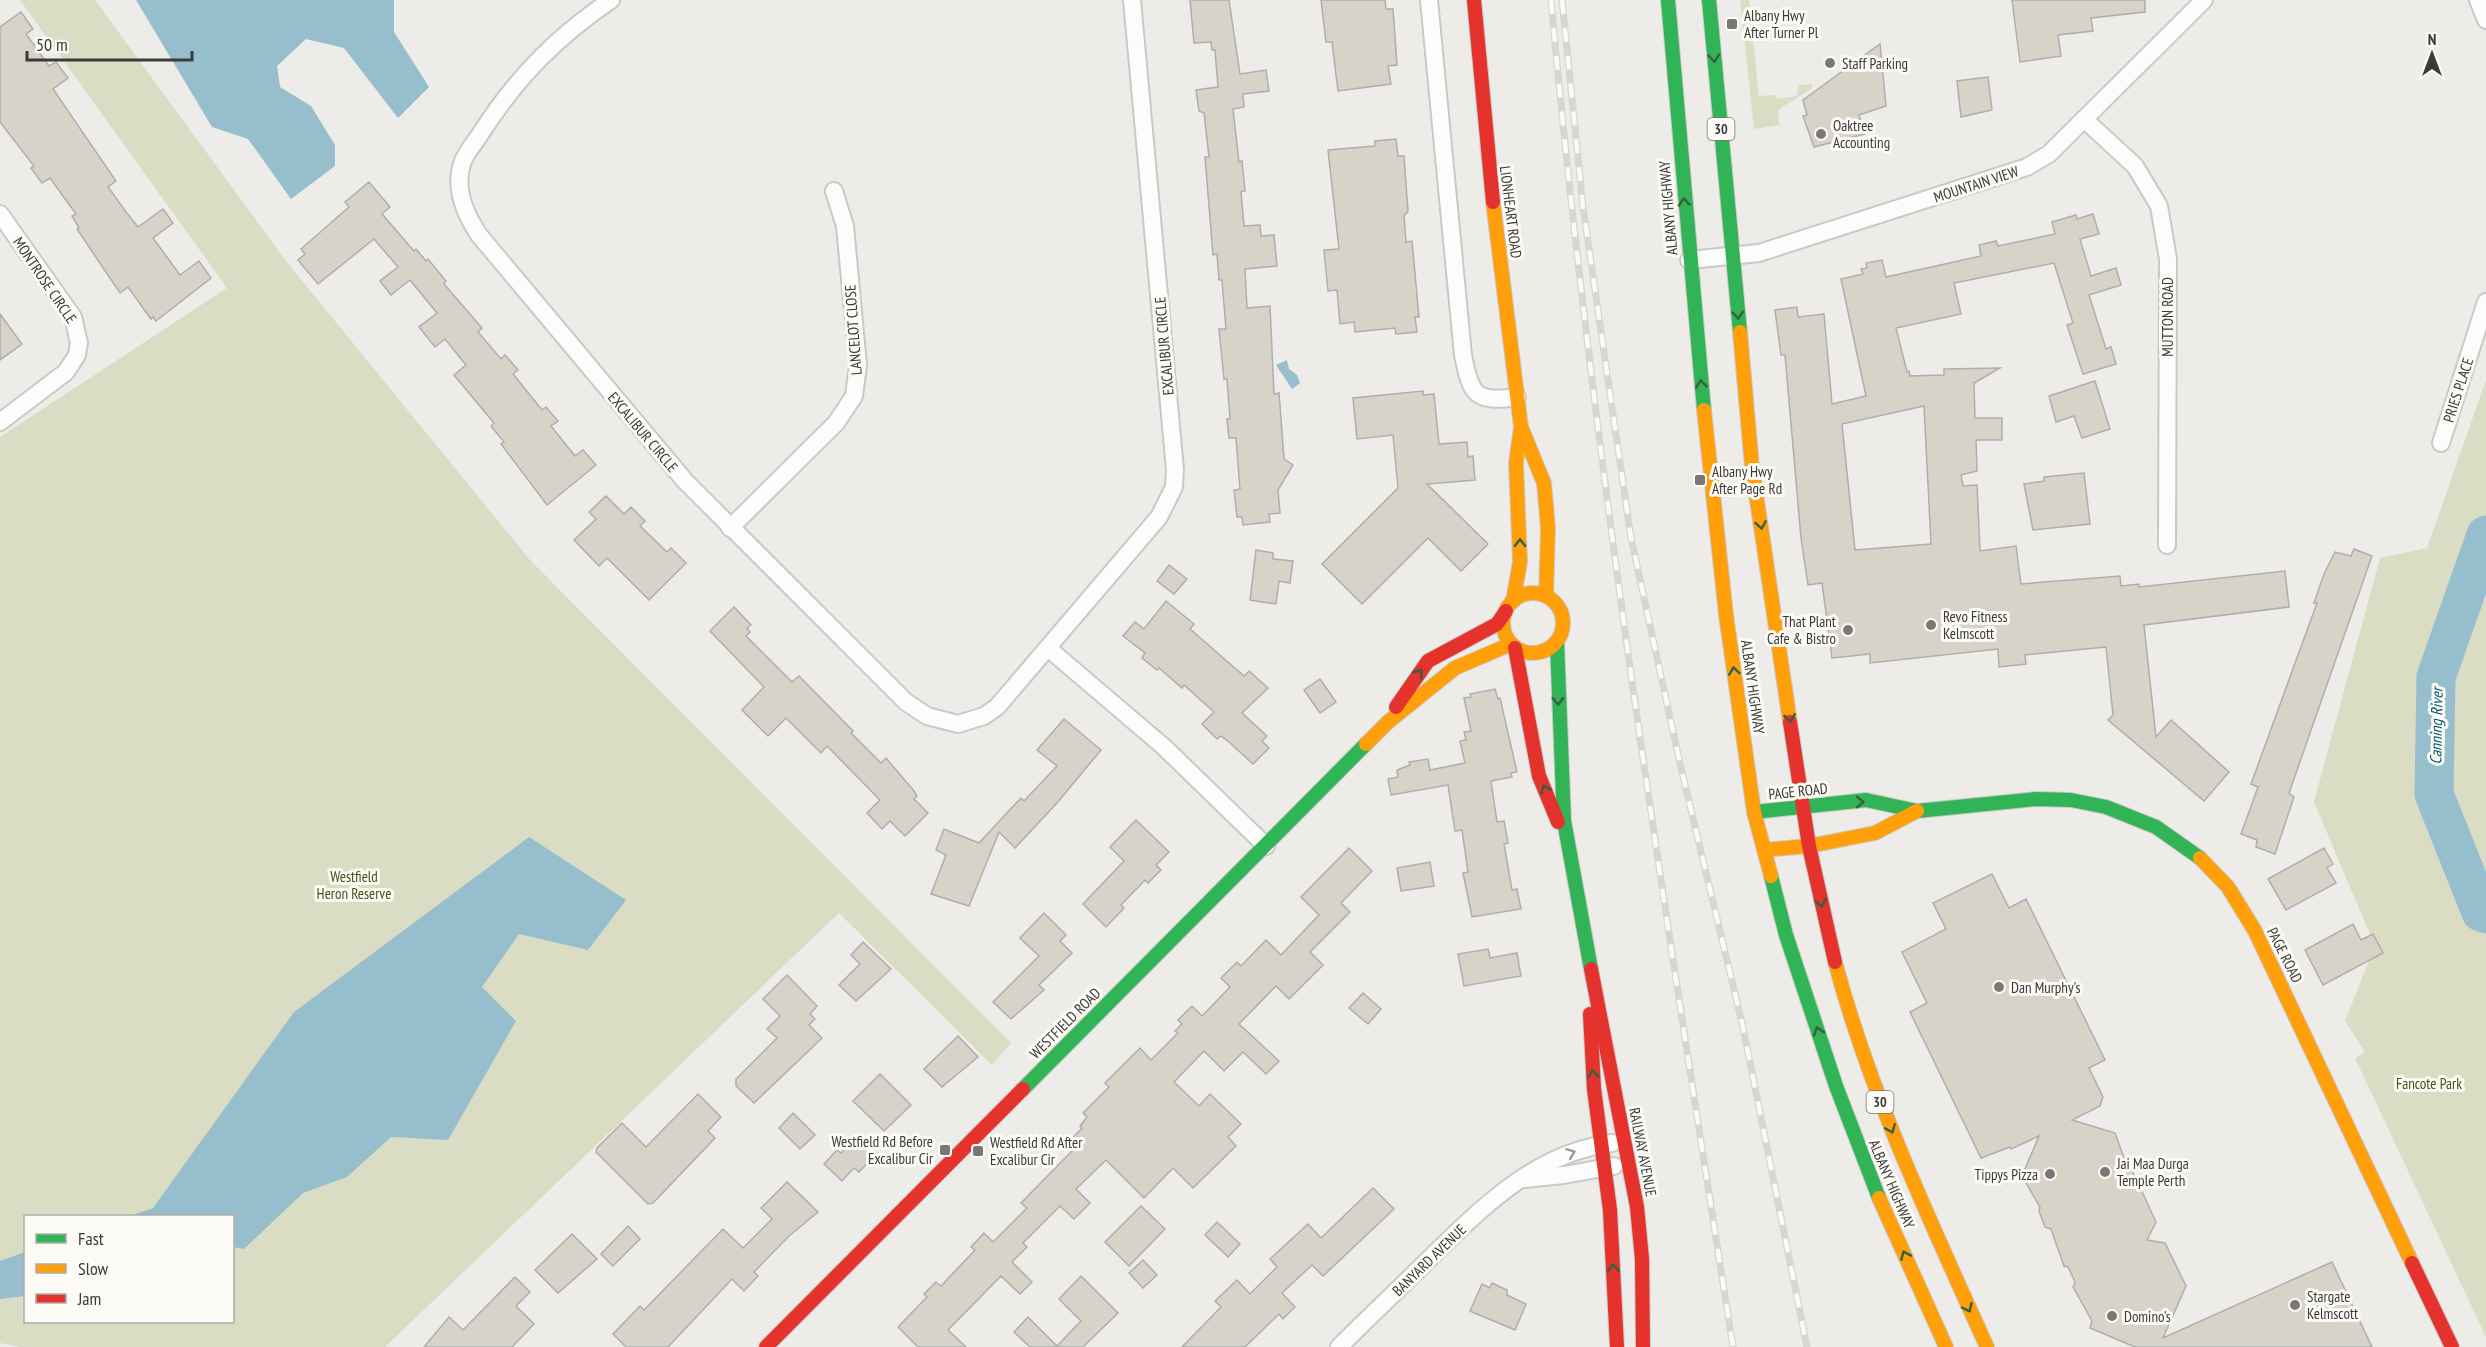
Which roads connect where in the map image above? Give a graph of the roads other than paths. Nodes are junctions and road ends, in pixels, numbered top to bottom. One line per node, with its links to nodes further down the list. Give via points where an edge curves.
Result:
1 (611, 0): 20 (street, EXCALIBUR CIRCLE, via 557,40 503,99 463,161 464,211 479,235 646,436)
2 (1132, 0): 26 (street, EXCALIBUR CIRCLE, via 1175,478 1159,517)
3 (1430, 0): 16 (street, via 1463,355 1469,383 1478,394 1493,400)
4 (1474, 0): 16 (main road, LIONHEART ROAD, via 1487,154)
5 (1668, 0): 14 (main road, ALBANY HIGHWAY / 30, one-way to 5)
6 (1709, 0): 13 (main road, ALBANY HIGHWAY / 30, one-way to 13)
7 (2204, 0): 10 (street, MOUNTAIN VIEW)
8 (2478, 0): 9 (street)
9 (2486, 20)
10 (2084, 119): 13 (street, MOUNTAIN VIEW, via 2049,154 2027,167 1759,253); 21 (street, MUTTON ROAD, via 2135,166 2159,206 2168,259)
11 (834, 191): 20 (street, LANCELOT CLOSE, via 845,226 858,365 854,396 836,423)
12 (0, 214): 17 (street, MONTROSE CIRCLE, via 73,317 79,343 66,372)
13 (1733, 257): 14 (street, MOUNTAIN VIEW); 28 (main road, ALBANY HIGHWAY / 30, one-way to 28, via 1752,468)
14 (1689, 260): 30 (main road, ALBANY HIGHWAY / 30, one-way to 14, via 1725,605)
15 (2486, 302): 19 (street, PRIES PLACE)
16 (1517, 397): 18 (main road, LIONHEART ROAD)
17 (0, 422)
18 (1521, 427): 22 (main road, LIONHEART ROAD, via 1544,483 1548,528); 23 (main road, LIONHEART ROAD, one-way to 18, via 1520,562 1516,463)
19 (2441, 443)
20 (730, 528): 26 (street, EXCALIBUR CIRCLE, via 906,702 936,720 958,724 984,716 1013,691)
21 (2167, 544)
22 (1546, 596): 23 (main road, via 1529,593); 24 (main road, via 1563,616)
23 (1509, 606): 25 (main road, via 1504,631); 27 (main road, WESTFIELD ROAD, one-way to 23, via 1428,661 1497,624)
24 (1557, 642): 25 (main road, via 1538,654); 31 (main road, RAILWAY AVENUE, one-way to 31)
25 (1513, 646): 27 (main road, WESTFIELD ROAD, via 1455,668); 31 (main road, RAILWAY AVENUE, one-way to 25, via 1539,776)
26 (1049, 649): 32 (street, via 1164,747)
27 (1388, 722): 32 (main road, WESTFIELD ROAD)
28 (1803, 806): 29 (main road, PAGE ROAD, one-way to 29, via 1866,800); 30 (main road, PAGE ROAD); 33 (main road, ALBANY HIGHWAY / 30)
29 (1917, 811): 33 (main road, PAGE ROAD, via 1875,833); 49 (main road, PAGE ROAD, via 2036,799 2090,804 2140,819 2175,838 2206,862 2238,902 2264,948)
30 (1754, 813): 34 (main road, ALBANY HIGHWAY / 30)
31 (1568, 843): 35 (main road, RAILWAY AVENUE)
32 (1266, 846): 42 (main road, WESTFIELD ROAD)
33 (1809, 846): 34 (main road, PAGE ROAD); 48 (main road, ALBANY HIGHWAY / 30, one-way to 48, via 1850,1018 1877,1094)
34 (1764, 850): 47 (main road, ALBANY HIGHWAY / 30, one-way to 34, via 1863,1161 1786,935)
35 (1589, 967): 36 (main road, RAILWAY AVENUE, via 1606,1036); 37 (main road, RAILWAY AVENUE, one-way to 35, via 1591,1045)
36 (1623, 1141): 37 (street, BANYARD AVENUE); 38 (main road, RAILWAY AVENUE)
37 (1601, 1144): 39 (main road, RAILWAY AVENUE); 40 (street, BANYARD AVENUE, one-way to 37, via 1561,1156)
38 (1628, 1162): 39 (street, BANYARD AVENUE); 41 (main road, RAILWAY AVENUE, via 1637,1207)
39 (1604, 1168): 40 (street, BANYARD AVENUE); 44 (main road, RAILWAY AVENUE, one-way to 39)
40 (1523, 1179): 43 (street, BANYARD AVENUE, via 1486,1203)
41 (1643, 1288): 45 (main road, via 1633,1289 1626,1300); 46 (main road, RAILWAY AVENUE)
42 (766, 1347)
43 (1339, 1347)
44 (1617, 1347)
45 (1625, 1347)
46 (1643, 1347)
47 (1946, 1347)
48 (1987, 1347)
49 (2452, 1347)

